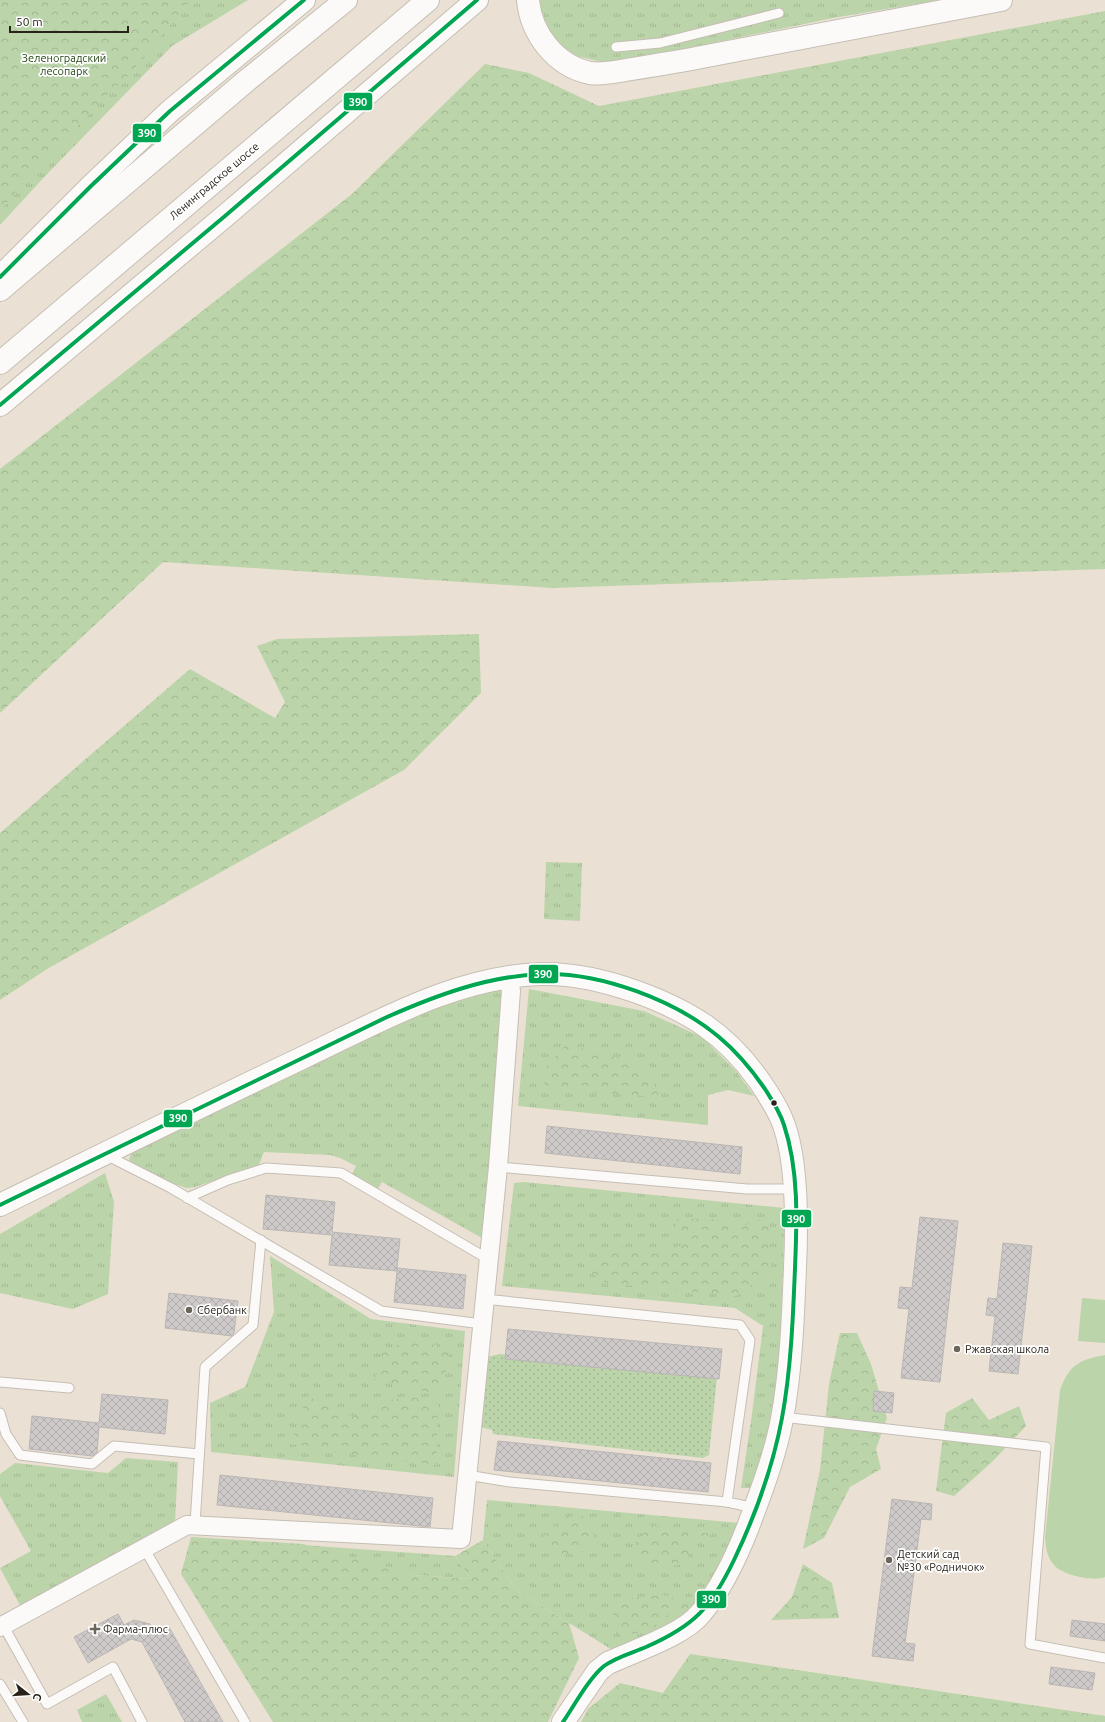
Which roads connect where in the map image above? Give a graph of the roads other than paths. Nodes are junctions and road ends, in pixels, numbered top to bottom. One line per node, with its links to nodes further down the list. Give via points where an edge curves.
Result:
1 (304, 0): 10 (main road, via 170,111)
2 (346, 0): 11 (main road, via 245,82)
3 (428, 0): 12 (main road, Ленинградское шоссе)
4 (478, 0): 13 (main road)
5 (528, 0): 9 (main road, via 535,28 549,49 576,69 592,73 612,73)
6 (1001, 0): 9 (main road)
7 (779, 13): 9 (lane)
8 (616, 47): 9 (lane)
9 (666, 53)
10 (0, 277)
11 (0, 290)
12 (0, 363)
13 (0, 405)
14 (508, 977): 15 (main road, via 435,996); 16 (street, via 511,991); 17 (main road, via 566,975 614,984 666,1003 708,1027 743,1058 773,1101 784,1124 790,1148)
15 (104, 1154): 18 (lane); 19 (main road)
16 (498, 1167): 17 (lane, via 747,1189); 21 (street)
17 (794, 1189): 27 (main road, via 794,1291)
18 (187, 1198): 20 (lane); 21 (lane, via 228,1180 266,1168 341,1173)
19 (0, 1205)
20 (261, 1240): 23 (lane, via 381,1311); 28 (lane, via 253,1326 205,1367)
21 (488, 1259): 22 (street)
22 (484, 1299): 23 (street); 30 (lane, via 740,1325 750,1340)
23 (482, 1324): 29 (street)
24 (0, 1382): 25 (lane)
25 (69, 1388)
26 (0, 1413): 28 (lane, via 6,1434 20,1455 92,1464 114,1446)
27 (782, 1417): 31 (main road, via 776,1447); 35 (lane, via 1046,1446 1030,1644)
28 (199, 1454): 32 (lane)
29 (467, 1475): 30 (lane, via 510,1482); 32 (street, via 461,1539)
30 (727, 1502): 31 (lane)
31 (755, 1508): 40 (main road, via 724,1579 699,1616 684,1629 608,1663 598,1671)
32 (195, 1524): 33 (street, via 187,1525)
33 (144, 1548): 34 (street); 39 (lane)
34 (2, 1626): 38 (lane, via 47,1704 113,1667)
35 (1105, 1658)
36 (0, 1684): 37 (lane)
37 (23, 1722)
38 (142, 1722)
39 (245, 1722)
40 (563, 1722)

